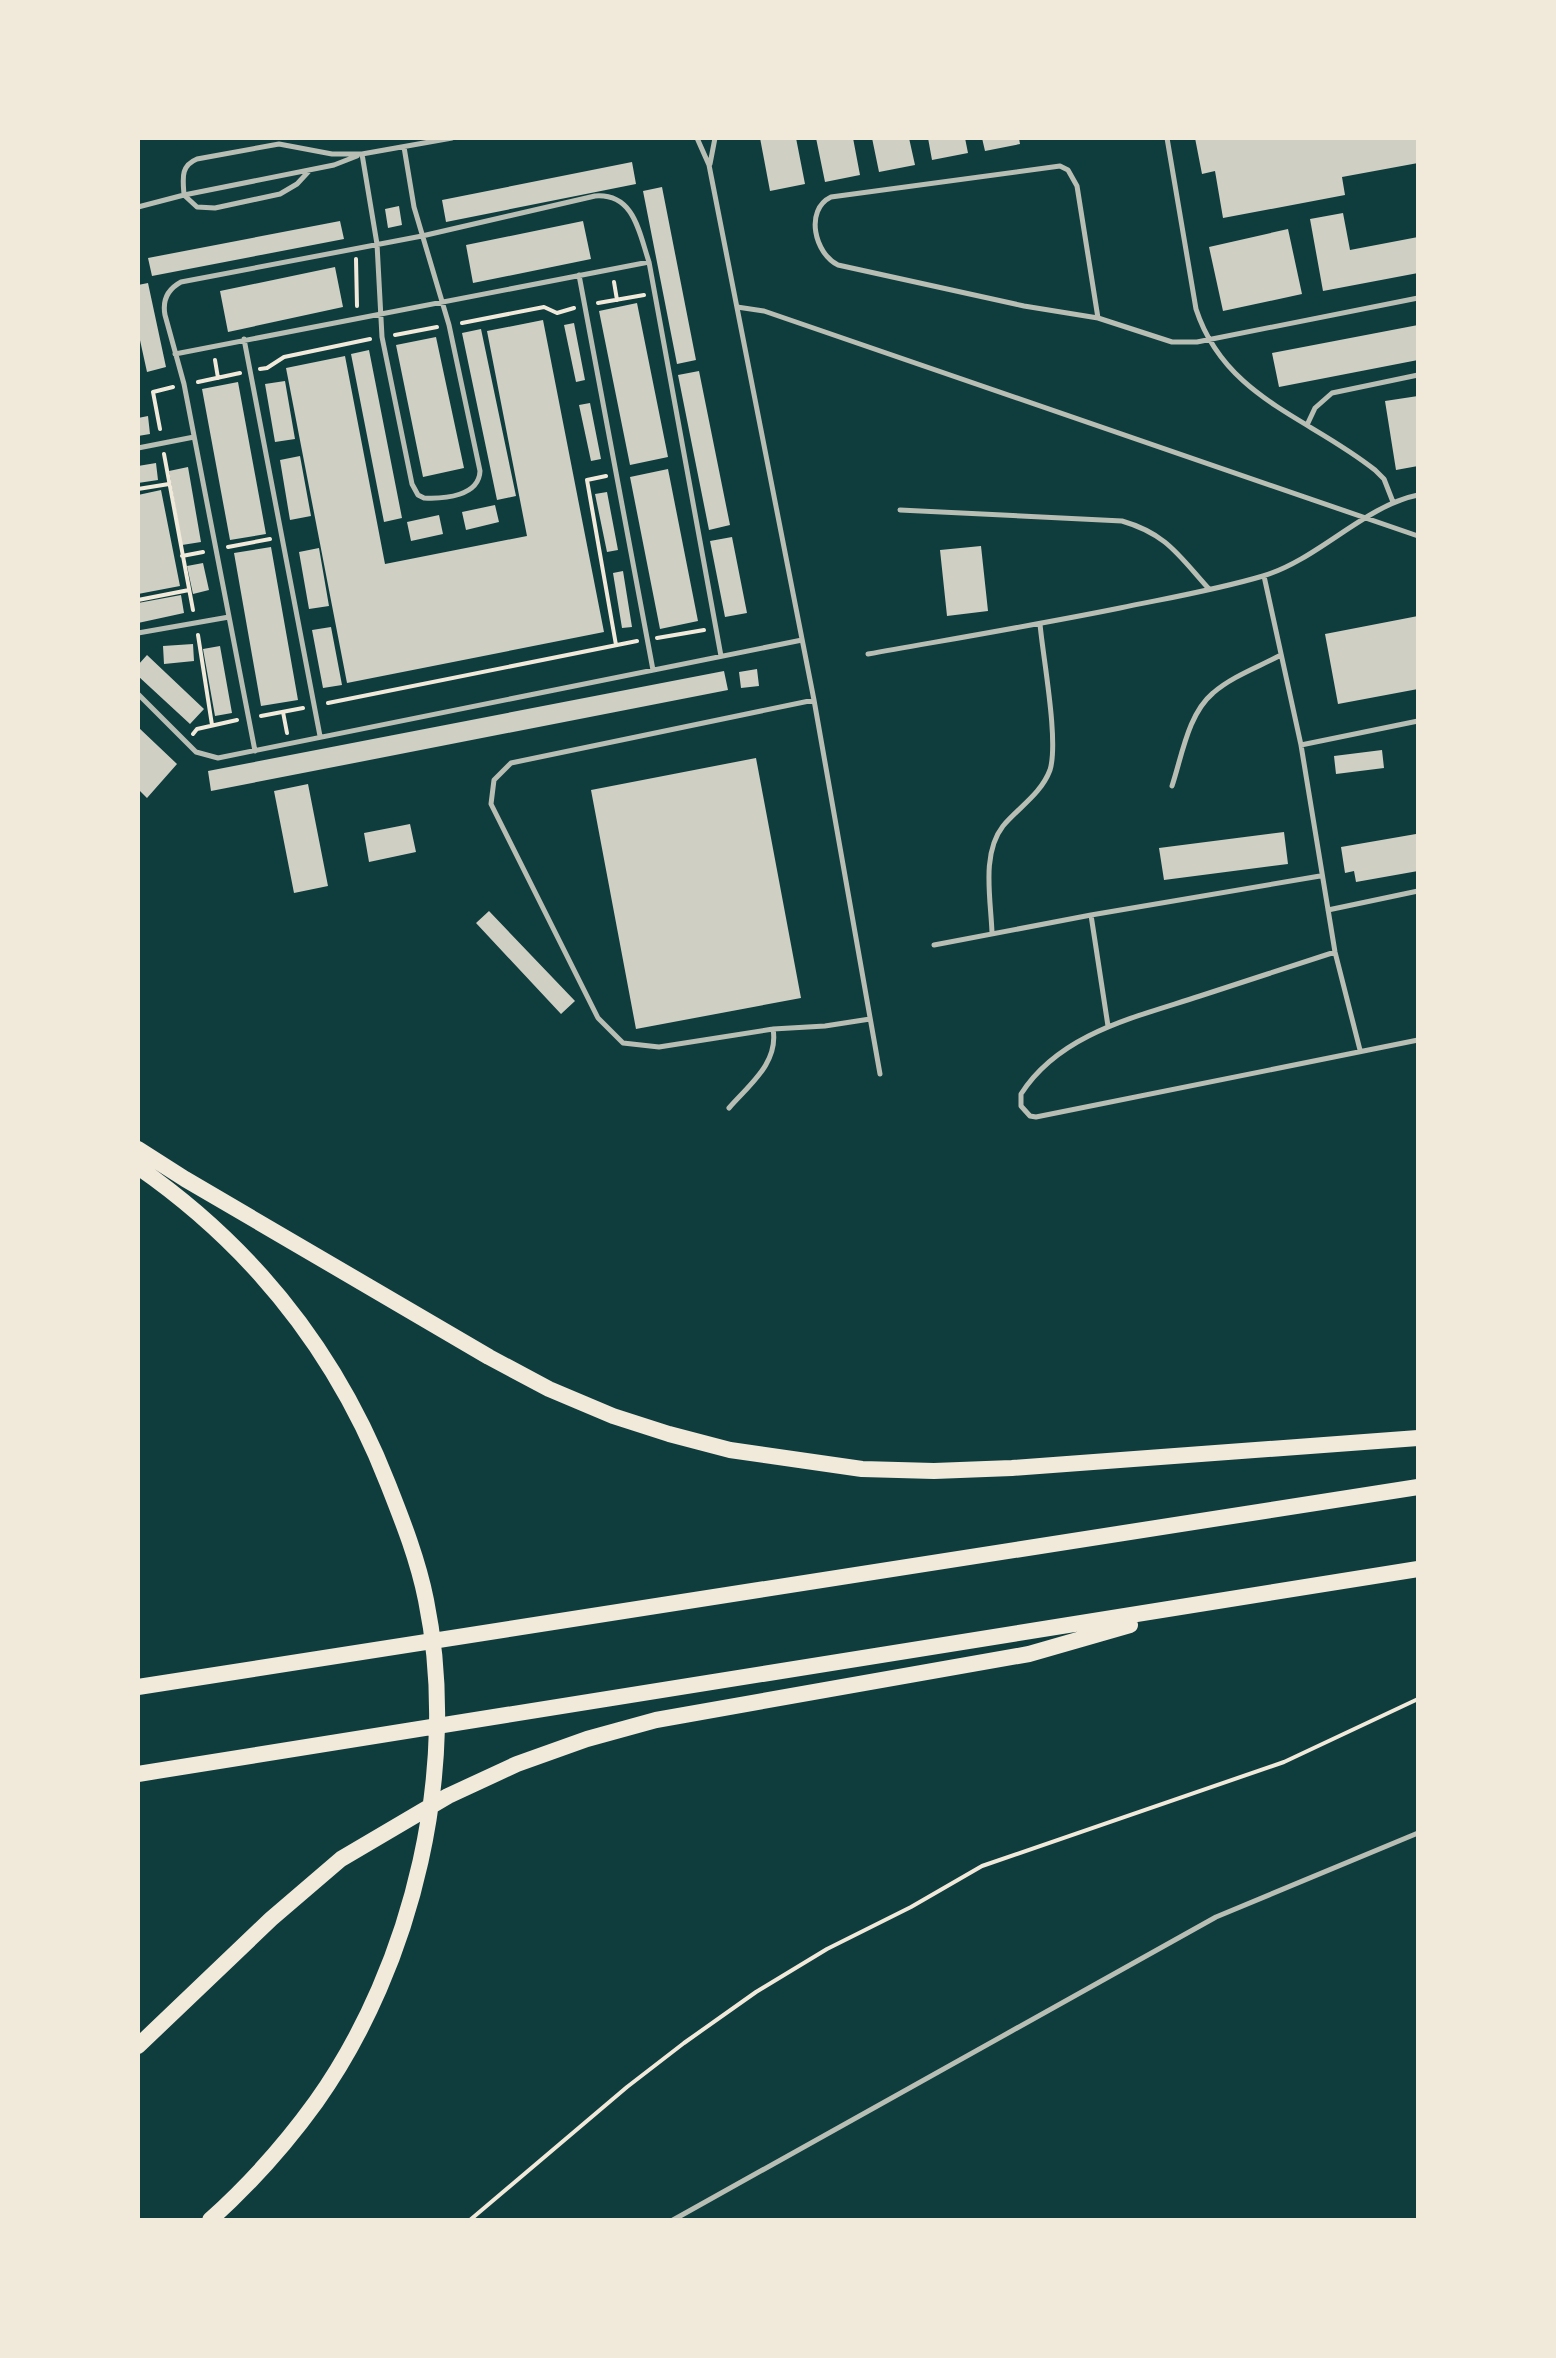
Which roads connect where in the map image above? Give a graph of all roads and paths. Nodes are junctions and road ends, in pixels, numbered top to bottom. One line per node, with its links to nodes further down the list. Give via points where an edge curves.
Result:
1 (452, 138): 5 (lane)
2 (697, 138): 7 (lane)
3 (715, 138): 7 (lane)
4 (1167, 138): 27 (lane, via 1196,309)
5 (404, 147): 6 (lane); 11 (lane)
6 (362, 154): 8 (lane); 9 (lane, via 279,144 197,159 184,170); 12 (lane)
7 (709, 165): 20 (lane)
8 (310, 170): 9 (lane); 9 (lane, via 280,194 215,208 197,207)
9 (184, 195): 10 (lane)
10 (138, 207)
11 (422, 236): 12 (lane); 14 (lane, via 605,195 629,208); 18 (lane)
12 (377, 244): 13 (lane); 21 (lane)
13 (355, 249): 23 (path); 29 (lane, via 174,286 164,307)
14 (649, 262): 15 (lane); 16 (lane)
15 (579, 275): 18 (lane); 19 (lane)
16 (655, 294): 19 (path); 55 (lane)
17 (1418, 298): 27 (lane)
18 (443, 302): 21 (lane); 24 (lane)
19 (584, 306): 24 (path, via 557,313 544,307); 37 (lane)
20 (737, 307): 43 (lane, via 764,311); 58 (lane)
21 (381, 314): 23 (lane); 25 (lane)
22 (1098, 318): 22 (lane, via 838,265 819,248 817,211 831,197 1060,166 1077,186); 27 (lane, via 1172,342)
23 (357, 319): 26 (lane); 28 (path)
24 (449, 325): 25 (path); 25 (lane, via 480,471 477,484 467,492 430,498 414,490)
25 (382, 337): 28 (path)
26 (244, 339): 29 (lane); 30 (lane)
27 (1209, 340): 33 (lane, via 1241,381)
28 (361, 341): 30 (path, via 284,357)
29 (175, 354): 32 (lane)
30 (249, 372): 32 (path); 45 (lane)
31 (1418, 375): 33 (lane, via 1332,393 1315,408)
32 (184, 384): 34 (lane); 35 (path, via 153,392)
33 (1307, 425): 41 (lane, via 1375,470)
34 (194, 437): 35 (lane); 46 (lane)
35 (162, 444): 36 (lane); 38 (path)
36 (138, 448)
37 (616, 473): 57 (lane); 59 (path, via 587,480)
38 (169, 484): 39 (path); 47 (path)
39 (138, 489)
40 (1418, 495): 41 (lane)
41 (1393, 502): 43 (lane)
42 (900, 510): 50 (lane, via 1122,521 1166,541)
43 (1369, 518): 44 (lane); 48 (lane)
44 (1418, 536)
45 (282, 537): 46 (path); 66 (lane)
46 (216, 549): 47 (path); 52 (lane)
47 (182, 556): 49 (path)
48 (1264, 576): 50 (lane); 62 (lane)
49 (189, 590): 51 (path); 53 (path)
50 (1209, 590): 54 (lane)
51 (138, 600)
52 (229, 617): 53 (lane); 68 (lane)
53 (196, 624): 56 (lane); 70 (path)
54 (1040, 624): 60 (lane); 81 (lane, via 1054,751 1044,782 994,843)
55 (716, 628): 57 (path); 61 (lane)
56 (138, 633)
57 (647, 639): 59 (path); 63 (lane)
58 (802, 640): 61 (lane); 65 (lane)
59 (616, 645): 66 (path)
60 (868, 654)
61 (721, 656): 63 (lane)
62 (1279, 656): 74 (lane); 76 (lane, via 1225,685 1202,705)
63 (653, 670): 71 (lane)
64 (138, 694): 72 (lane)
65 (814, 700): 84 (lane); 86 (lane, via 511,763 491,791 491,804 598,1018 611,1033 623,1043 659,1047)
66 (315, 706): 67 (path); 71 (lane)
67 (283, 712): 68 (path); 73 (path)
68 (247, 718): 70 (path); 75 (lane)
69 (1418, 721): 74 (lane)
70 (212, 725): 72 (path, via 197,729)
71 (320, 736): 73 (lane)
72 (186, 742): 75 (lane, via 196,752 218,758)
73 (290, 743): 75 (lane)
74 (1301, 745): 77 (lane)
75 (255, 751)
76 (1172, 786)
77 (1320, 876): 79 (lane); 80 (lane)
78 (1418, 891): 79 (lane)
79 (1328, 910): 83 (lane)
80 (1091, 915): 81 (lane); 85 (lane)
81 (992, 934): 82 (lane)
82 (934, 945)
83 (1335, 952): 85 (lane); 88 (lane)
84 (871, 1019): 86 (lane); 89 (lane)
85 (1108, 1026): 88 (lane, via 1072,1045 1035,1076 1021,1094 1024,1112 1036,1117)
86 (773, 1029): 90 (lane, via 776,1041 770,1060)
87 (1418, 1040): 88 (lane)
88 (1360, 1050)
89 (880, 1074)
90 (729, 1108)
91 (138, 1149): 93 (highway, via 549,1389 613,1416 730,1450 862,1469 934,1471)
92 (138, 1167): 102 (highway, via 222,1233 265,1277 348,1395 378,1457 415,1558 435,1672 433,1794 403,1924 378,1991 317,2100 244,2189)
93 (1418, 1438)
94 (1418, 1487): 97 (highway)
95 (1418, 1569): 96 (highway)
96 (1195, 1606): 99 (highway); 101 (highway, via 1029,1654 656,1720 517,1764 448,1796 341,1859)
97 (138, 1687)
98 (1418, 1699): 103 (path, via 1284,1762 982,1866 827,1949 684,2043)
99 (138, 1774)
100 (1418, 1833): 104 (lane, via 1216,1917)
101 (138, 2046)
102 (210, 2220)
103 (470, 2220)
104 (673, 2220)

